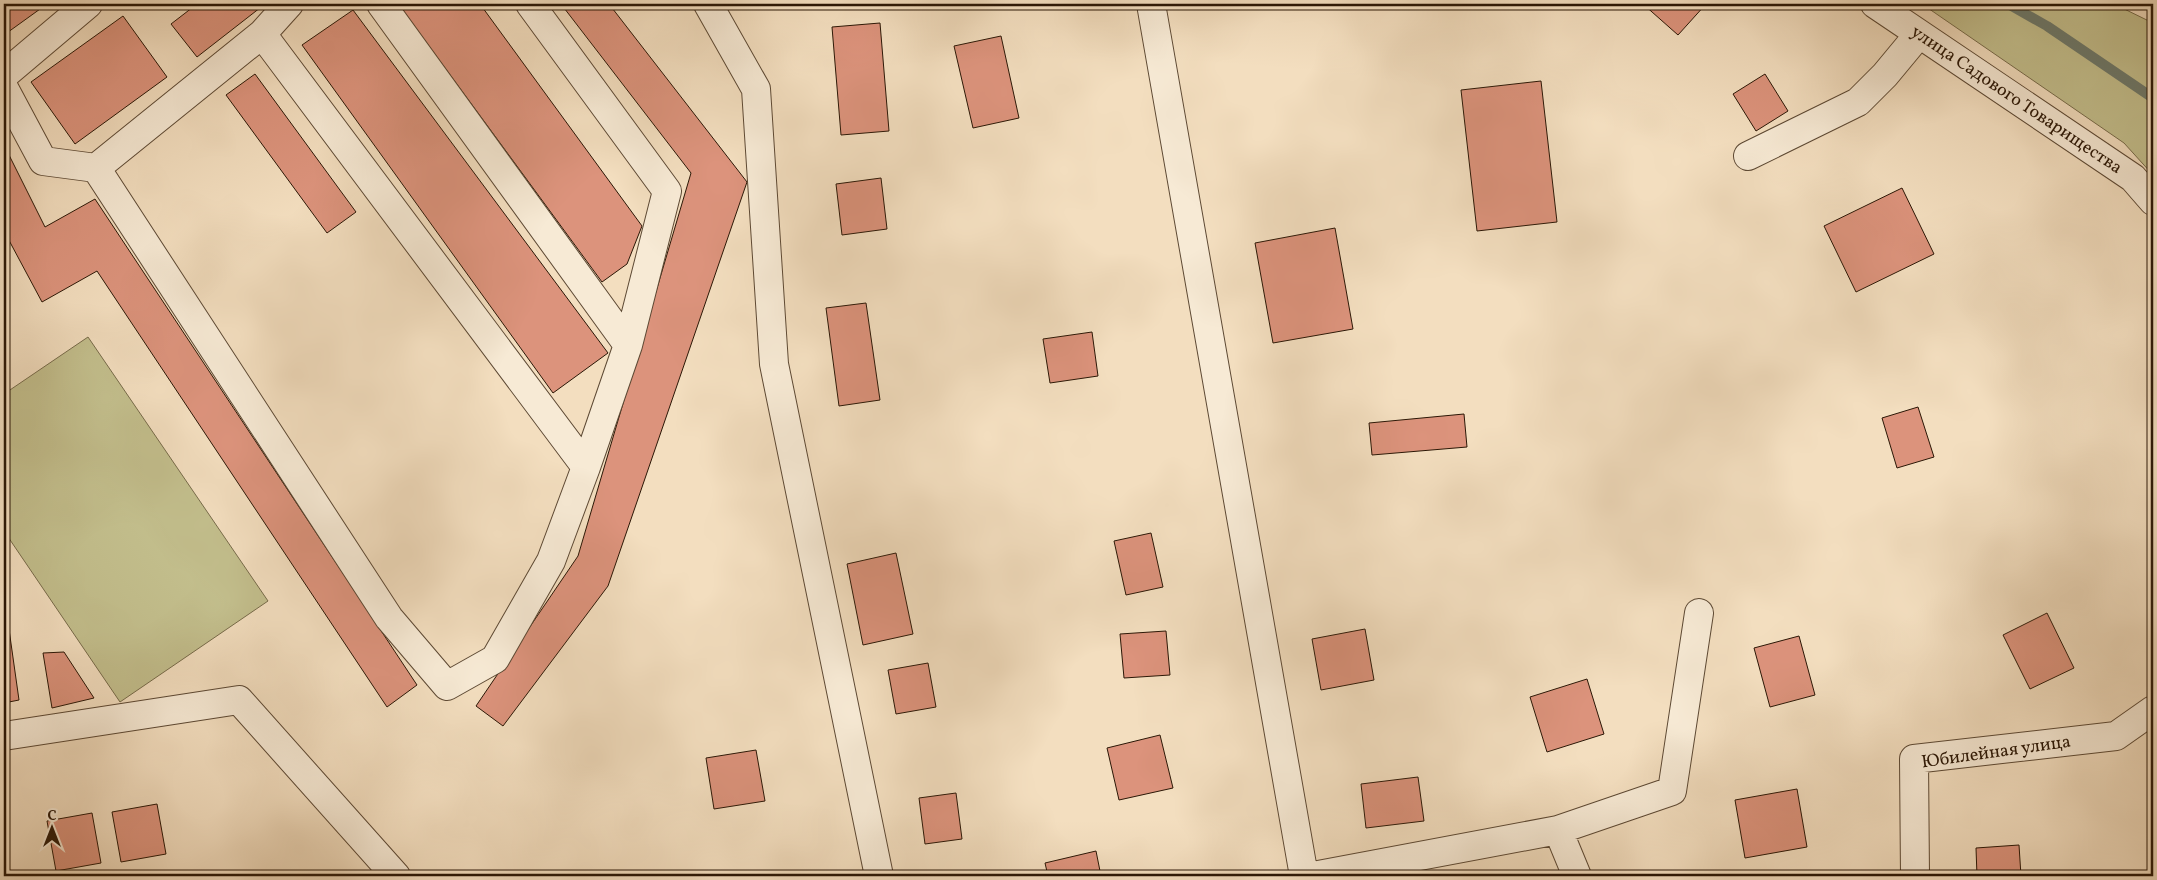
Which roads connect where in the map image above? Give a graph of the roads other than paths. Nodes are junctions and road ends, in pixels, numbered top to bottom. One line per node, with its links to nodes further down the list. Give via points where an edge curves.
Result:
1 (88, 4): 10 (lane)
2 (289, 4): 8 (lane)
3 (381, 4): 15 (lane)
4 (530, 4): 15 (lane, via 667,191)
5 (708, 4): 22 (lane, via 756,89 774,364)
6 (1151, 4): 23 (lane)
7 (1875, 4): 9 (lane, улица Садового Товарищества)
8 (262, 34): 13 (lane); 16 (lane)
9 (1920, 34): 12 (lane, via 1858,102); 14 (lane, улица Садового Товарищества, via 2133,178)
10 (4, 75)
11 (4, 88): 13 (lane, via 43,160)
12 (1748, 156)
13 (96, 168): 16 (lane, via 389,618 447,686 495,659 550,561)
14 (2153, 201)
15 (628, 345): 16 (lane)
16 (586, 467)
17 (1699, 613): 20 (lane, via 1672,791)
18 (2153, 710): 26 (lane, Юбилейная улица, via 2116,736 1914,759)
19 (4, 736): 21 (lane, via 240,700)
20 (1558, 830): 24 (lane); 25 (lane)
21 (396, 876)
22 (879, 876)
23 (1304, 876)
24 (1313, 876)
25 (1577, 876)
26 (1915, 876)

